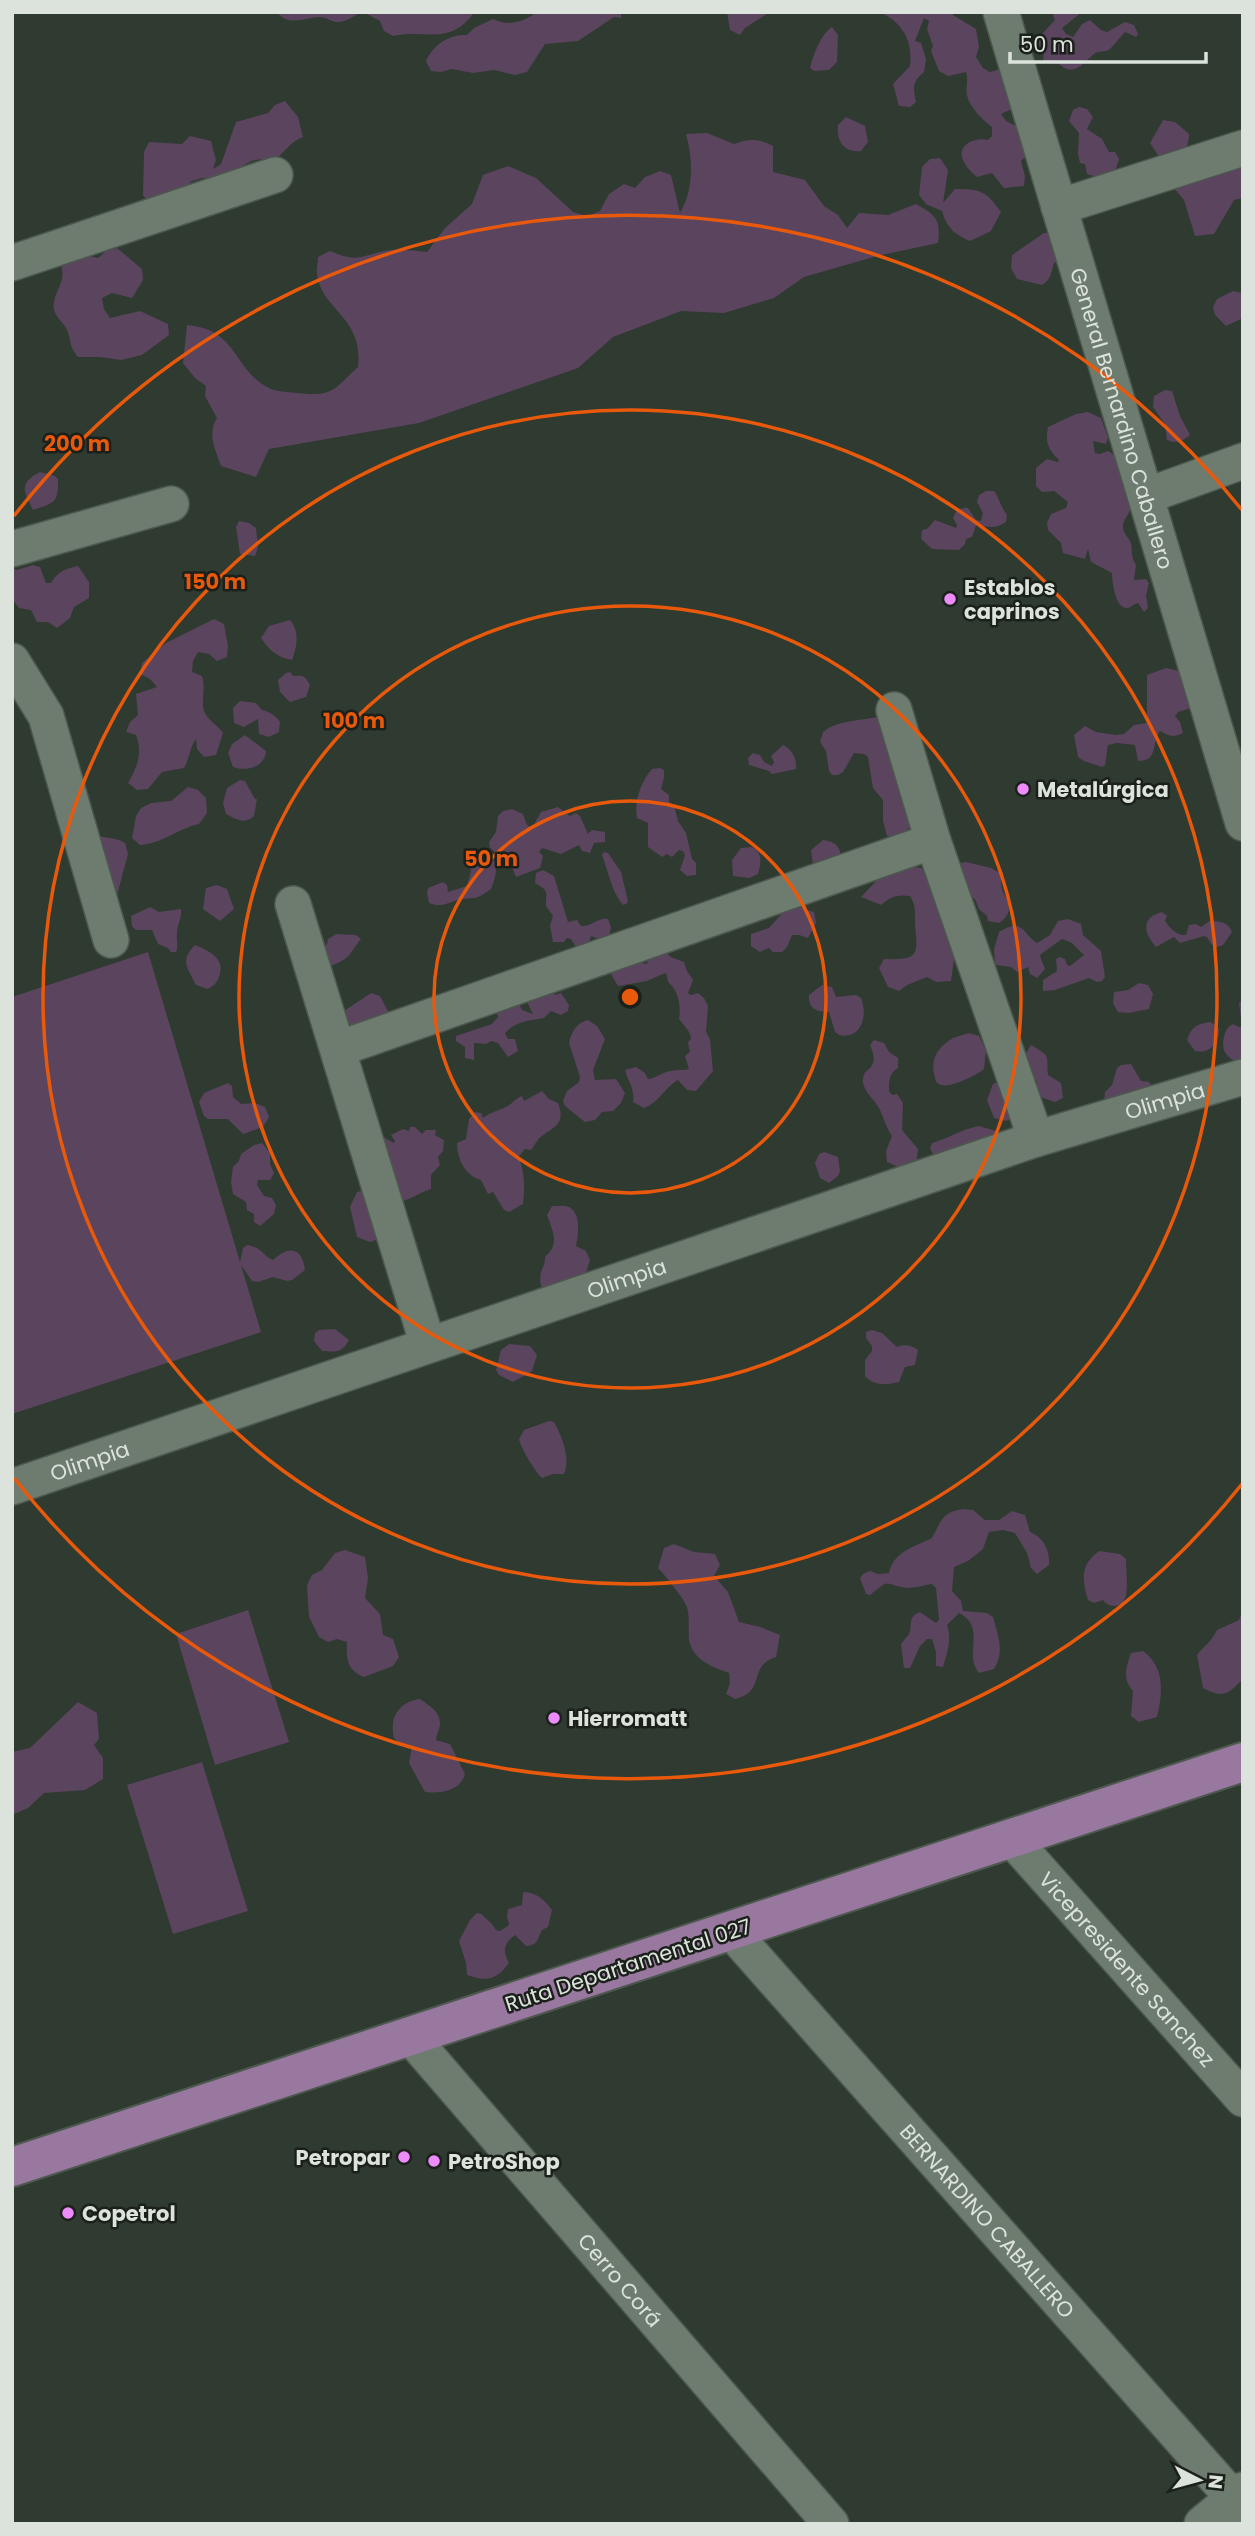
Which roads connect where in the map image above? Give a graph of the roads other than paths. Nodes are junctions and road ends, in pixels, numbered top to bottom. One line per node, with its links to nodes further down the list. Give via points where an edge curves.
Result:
1 (1000, 12): 4 (street, General Bernardino Caballero)
2 (1243, 148): 4 (street)
3 (275, 175): 5 (street)
4 (1059, 207): 7 (street, General Bernardino Caballero)
5 (12, 264)
6 (1243, 461): 7 (street)
7 (1146, 496): 12 (street, General Bernardino Caballero)
8 (171, 504): 9 (street)
9 (12, 549)
10 (12, 662): 16 (street, via 46,716)
11 (894, 710): 14 (street)
12 (1236, 776): 13 (street, General Bernardino Caballero)
13 (1243, 823)
14 (933, 841): 17 (street); 19 (street)
15 (293, 904): 17 (street)
16 (111, 940)
17 (338, 1049): 20 (street)
18 (1243, 1077): 19 (street, Olimpia)
19 (1036, 1139): 20 (street, Olimpia)
20 (428, 1345): 21 (street, Olimpia)
21 (12, 1487)
22 (1243, 1762): 23 (main road, Ruta Departamental 027)
23 (1011, 1838): 24 (main road, Ruta Departamental 027); 26 (street, Vicepresidente Sanchez)
24 (732, 1931): 25 (main road, Ruta Departamental 027); 28 (street, BERNARDINO CABALLERO)
25 (410, 2036): 27 (main road, Ruta Departamental 027); 29 (street, Cerro Corá)
26 (1243, 2099)
27 (12, 2167)
28 (1240, 2499): 30 (street)
29 (831, 2524)
30 (1202, 2524)

